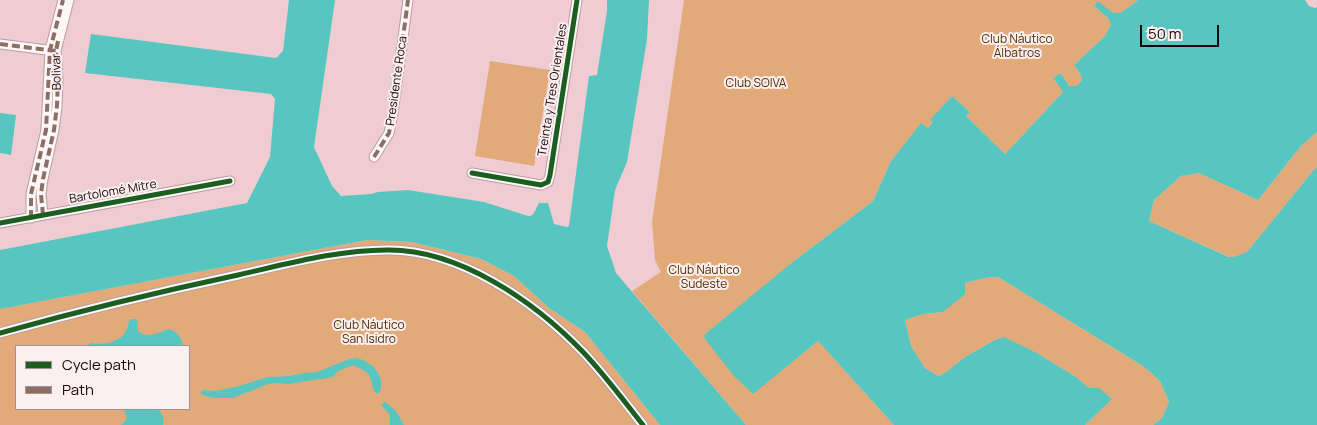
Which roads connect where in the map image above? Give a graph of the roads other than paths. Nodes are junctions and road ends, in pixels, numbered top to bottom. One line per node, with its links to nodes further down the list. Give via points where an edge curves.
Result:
1 (63, 0): 6 (street, Bolivar)
2 (69, 0): 6 (street, Bolivar)
3 (408, 0): 8 (street, Presidente Roca, via 389,133)
4 (577, 0): 9 (street, Treinta y Tres Orientales, via 548,182 541,185)
5 (0, 44): 6 (street)
6 (53, 50): 7 (street, Bolivar, via 58,79 57,106)
7 (48, 145): 11 (street, Bolivar, via 42,179); 12 (street, Bolivar, via 31,194)
8 (374, 157)
9 (472, 173)
10 (230, 181): 11 (street, Bartolomé Mitre)
11 (43, 215): 12 (street, Bartolomé Mitre)
12 (30, 218): 13 (street, Bartolomé Mitre)
13 (0, 223)
14 (0, 333): 15 (street, via 91,308 318,257 357,251 401,250 462,266 515,295 584,353)
15 (643, 425)

